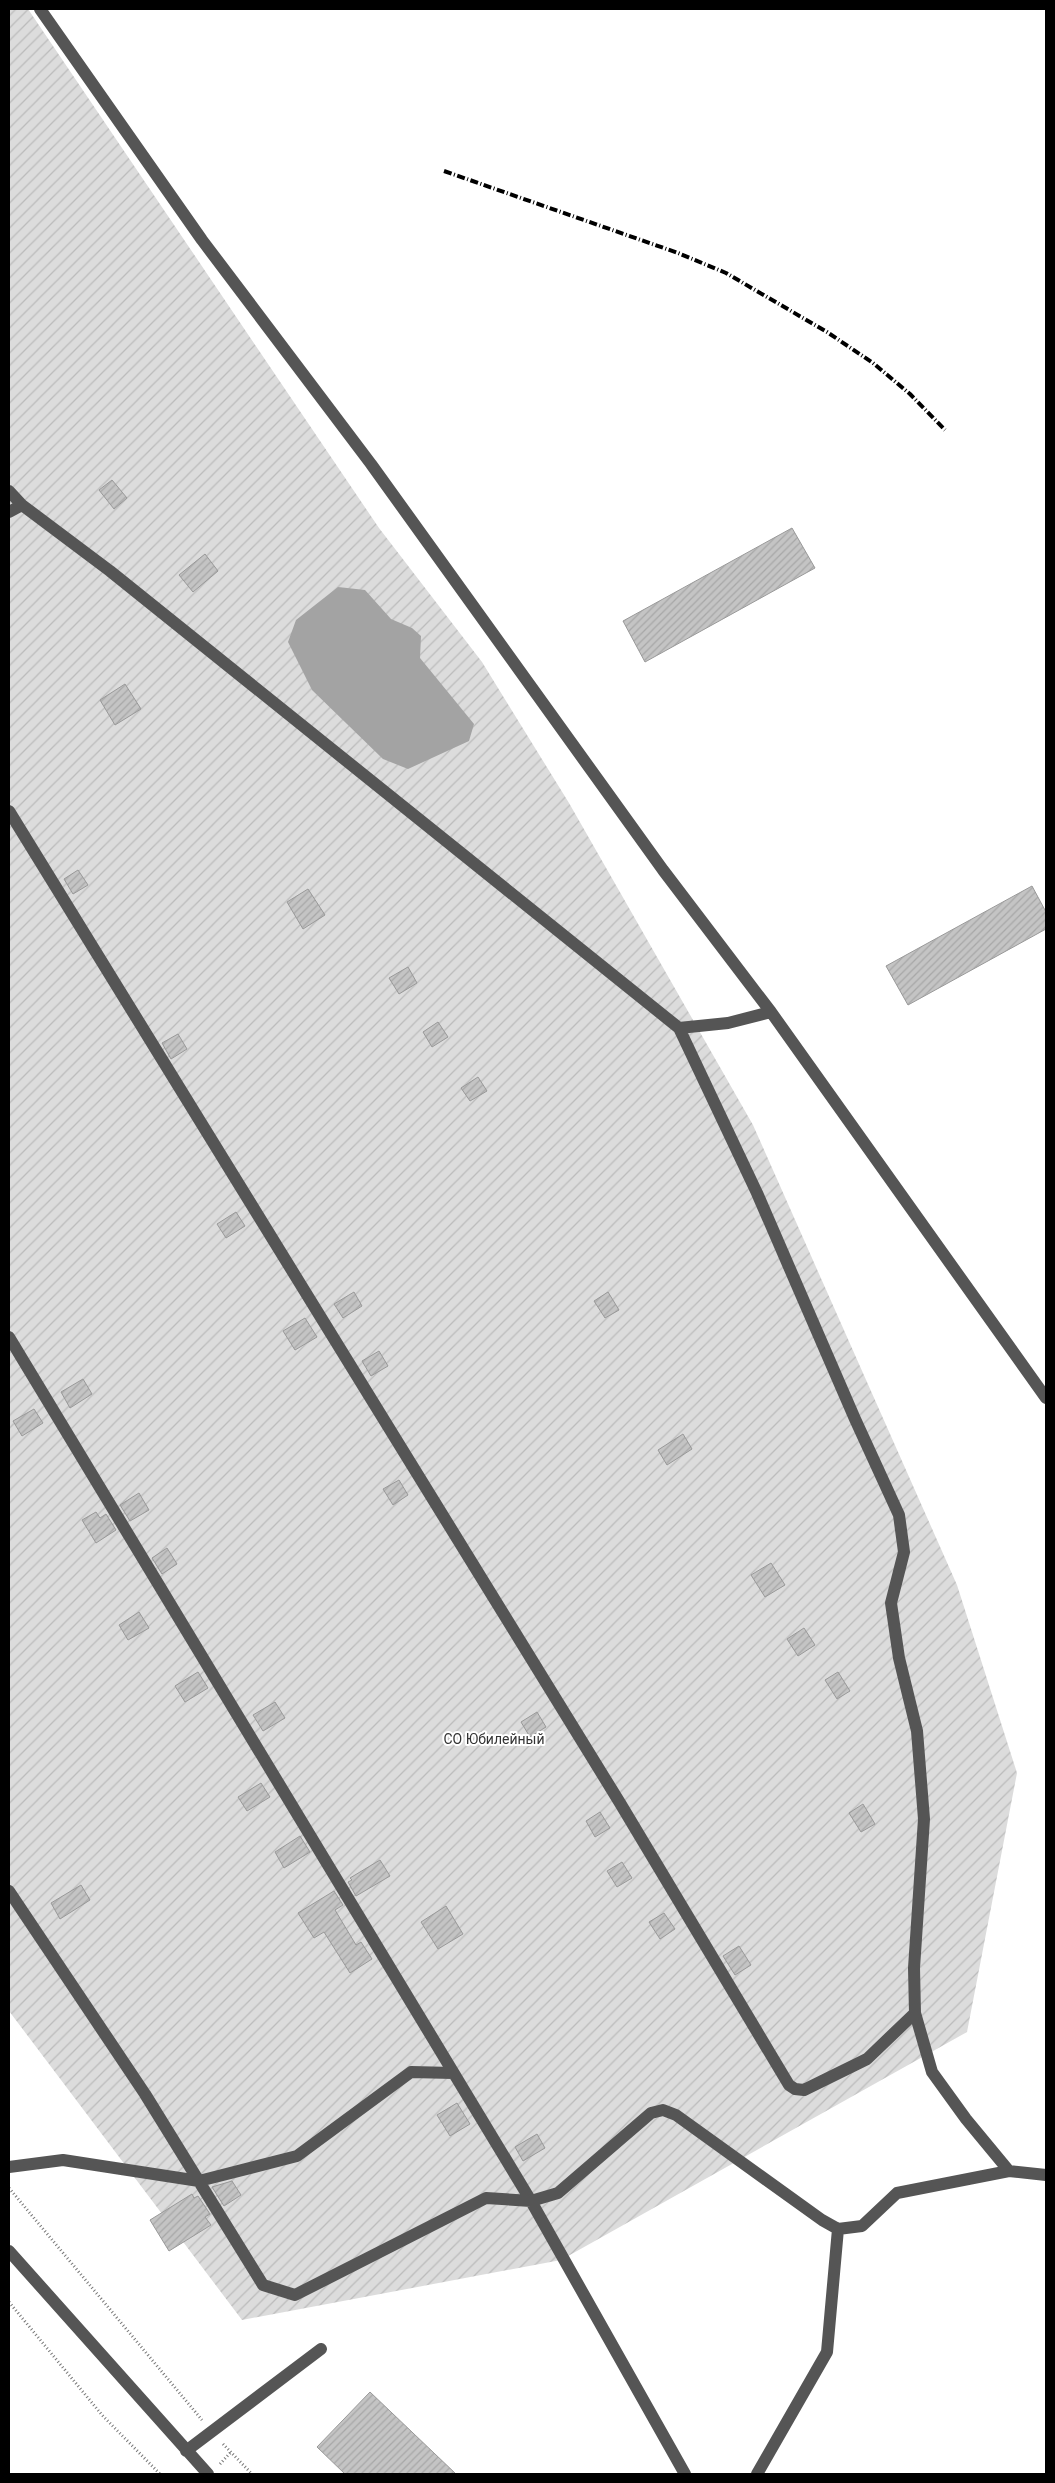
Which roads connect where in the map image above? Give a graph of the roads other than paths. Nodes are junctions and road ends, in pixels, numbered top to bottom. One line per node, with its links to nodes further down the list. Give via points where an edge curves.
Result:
1 (40, 9): 6 (lane, via 202,240 377,472 663,870)
2 (9, 491): 3 (lane)
3 (22, 505): 4 (lane); 7 (lane, via 110,571)
4 (9, 512)
5 (9, 811): 11 (lane, via 620,1803 789,2085 804,2090 866,2060)
6 (771, 1012): 7 (lane, via 728,1023); 9 (lane)
7 (679, 1028): 11 (lane, via 757,1193 899,1515 904,1552 892,1603 899,1658 917,1731 924,1819)
8 (9, 1337): 12 (lane)
9 (1046, 1398)
10 (9, 1891): 16 (lane, via 145,2094)
11 (914, 2013): 14 (lane, via 932,2072)
12 (454, 2073): 16 (lane, via 411,2072 297,2156); 17 (lane)
13 (9, 2168): 16 (lane, via 63,2160)
14 (1009, 2171): 15 (lane); 18 (lane, via 897,2193 862,2226)
15 (1046, 2175)
16 (199, 2181): 17 (lane, via 263,2285 295,2295 486,2198)
17 (531, 2201): 18 (lane, via 558,2193 651,2113 663,2110 676,2115); 23 (lane)
18 (838, 2229): 24 (lane, via 827,2352)
19 (9, 2251): 21 (lane)
20 (322, 2349): 21 (lane)
21 (186, 2451): 22 (lane)
22 (208, 2474)
23 (685, 2474)
24 (757, 2474)

